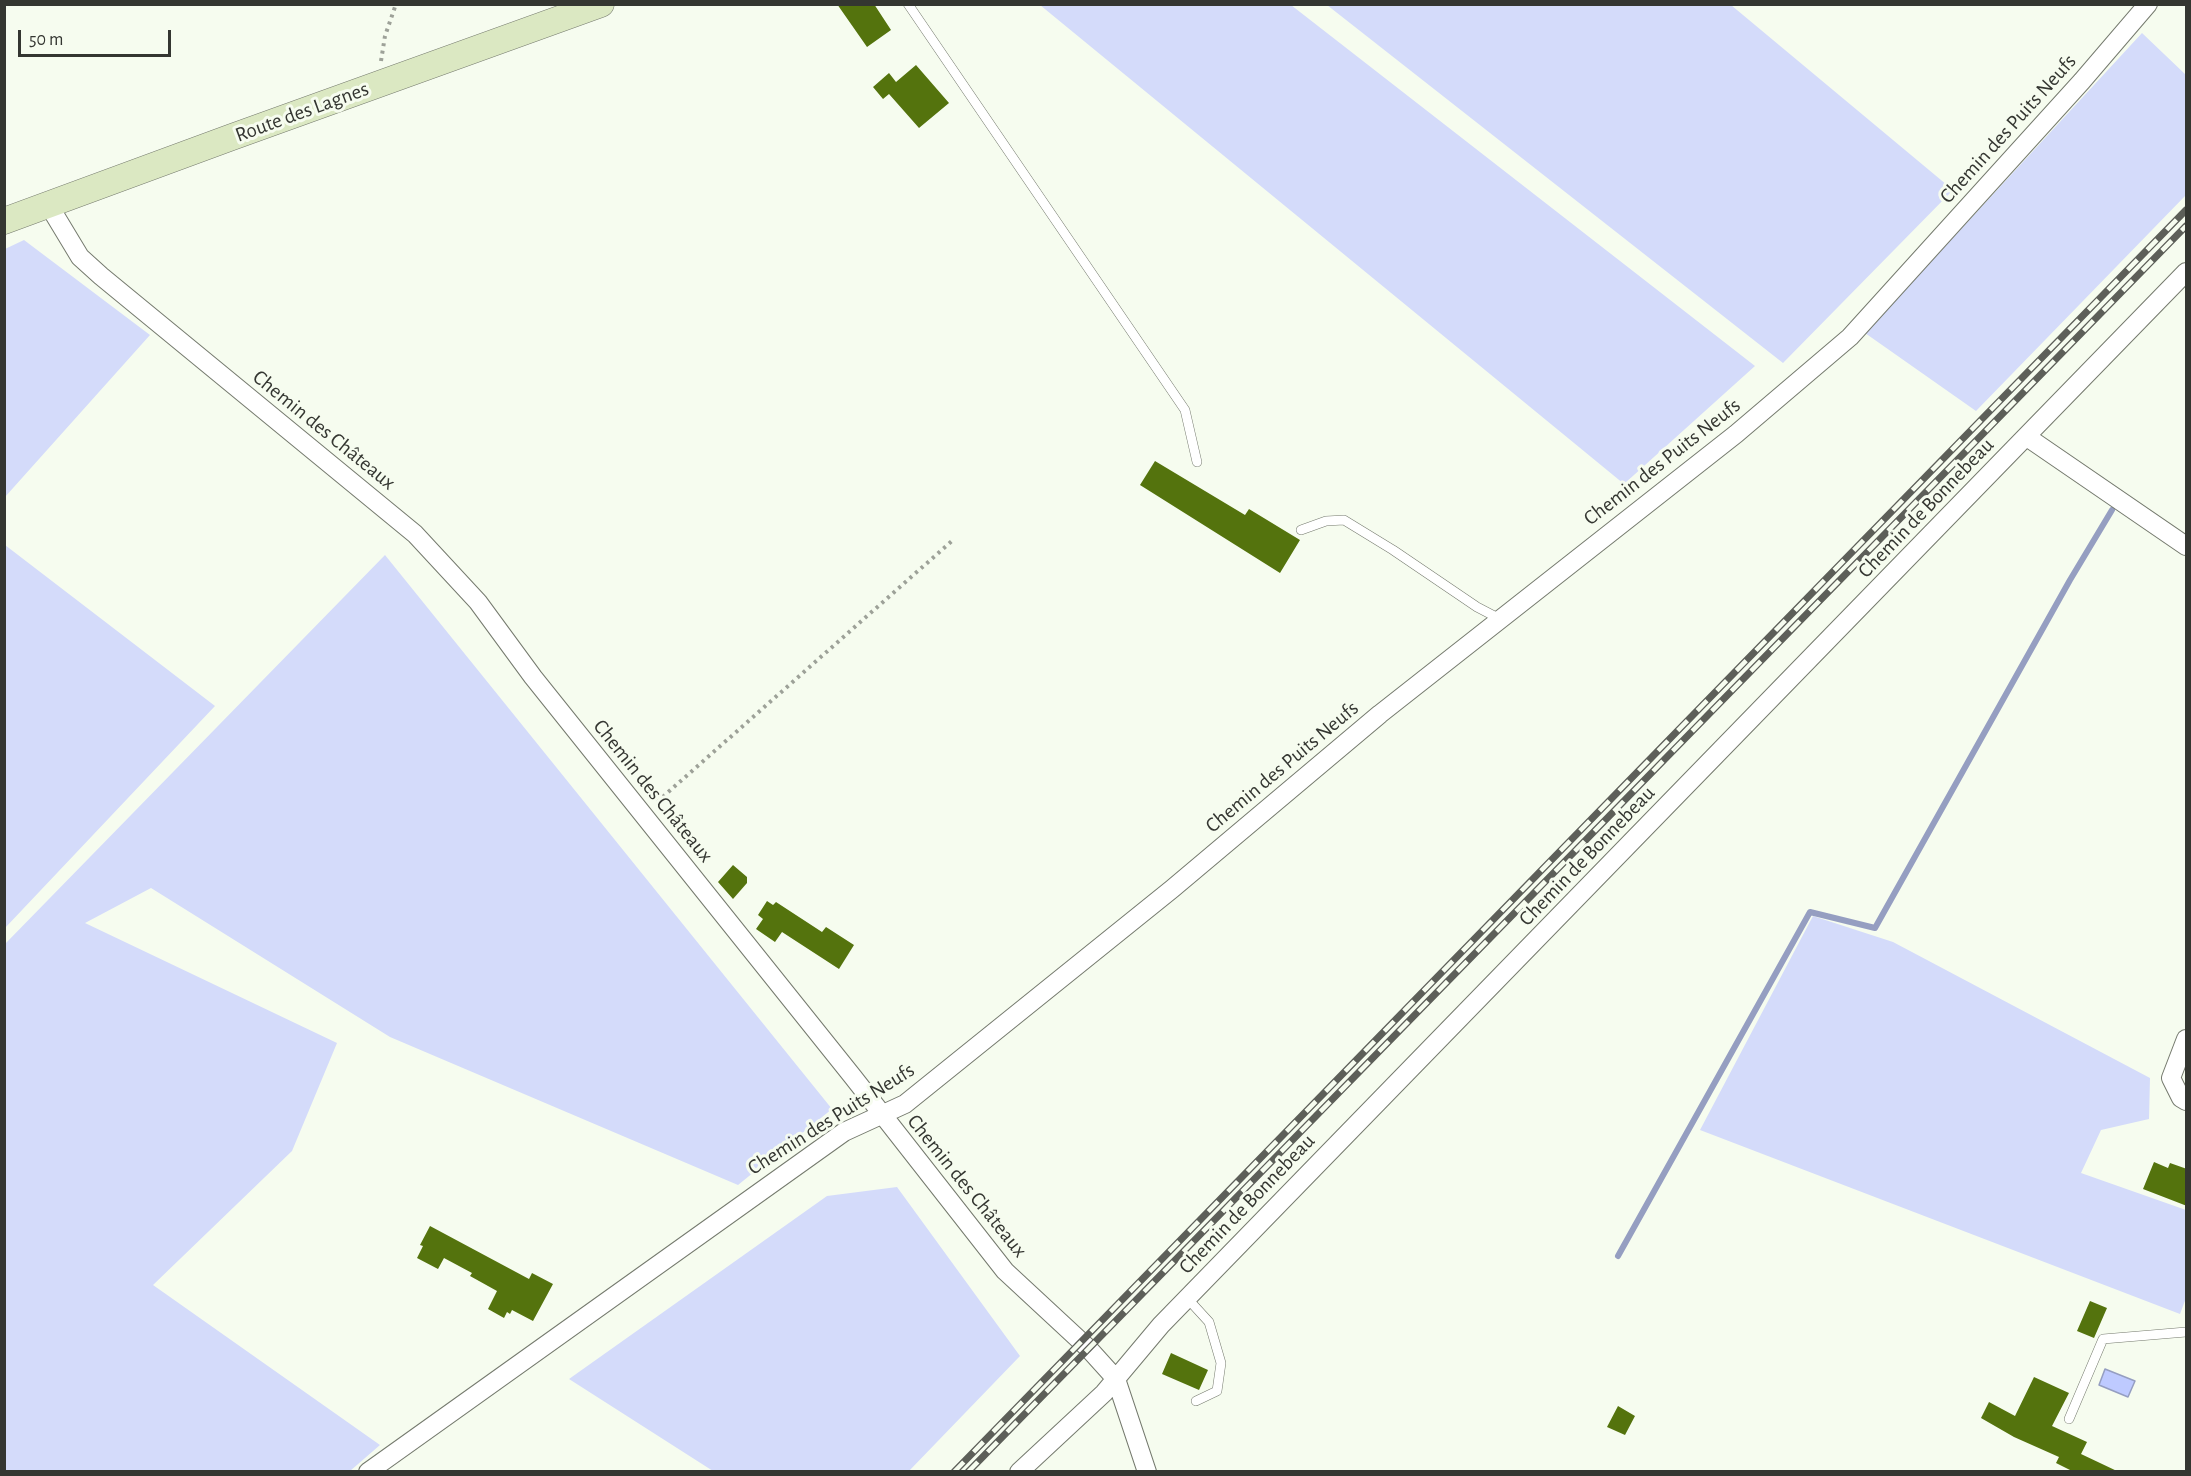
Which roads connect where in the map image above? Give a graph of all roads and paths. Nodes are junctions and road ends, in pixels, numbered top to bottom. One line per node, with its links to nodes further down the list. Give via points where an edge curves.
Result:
1 (396, 4): 5 (path, via 385,36)
2 (601, 4): 5 (street, Route des Lagnes)
3 (908, 4): 10 (lane, via 1185,410)
4 (2148, 4): 14 (street, Chemin des Puits Neufs, via 1850,337 1736,434)
5 (376, 85): 6 (street, Route des Lagnes)
6 (48, 204): 7 (street, Route des Lagnes); 15 (street, Chemin des Châteaux, via 80,257 101,276 415,534 478,602 532,677)
7 (4, 221)
8 (2187, 272): 9 (street, Chemin de Bonnebeau)
9 (2027, 437): 13 (street); 19 (street, Chemin de Bonnebeau)
10 (1197, 462)
11 (1301, 530): 14 (lane, via 1326,521 1344,520)
12 (953, 540): 15 (path)
13 (2187, 546)
14 (1500, 619): 18 (street, Chemin des Puits Neufs, via 1002,1027 905,1104)
15 (643, 815): 18 (street, Chemin des Châteaux)
16 (2187, 1039): 17 (street, via 2171,1078 2181,1098)
17 (2187, 1101)
18 (881, 1115): 21 (street, Chemin des Châteaux, via 1005,1270); 24 (street, Chemin des Puits Neufs, via 844,1132 763,1188)
19 (1187, 1298): 21 (street, Chemin de Bonnebeau); 22 (lane, via 1209,1323 1221,1363 1217,1391)
20 (2187, 1332): 23 (lane, via 2103,1339)
21 (1116, 1379): 25 (street, Chemin de Bonnebeau); 26 (street, Chemin des Châteaux)
22 (1196, 1401)
23 (2069, 1419)
24 (368, 1472)
25 (1019, 1472)
26 (1147, 1472)

